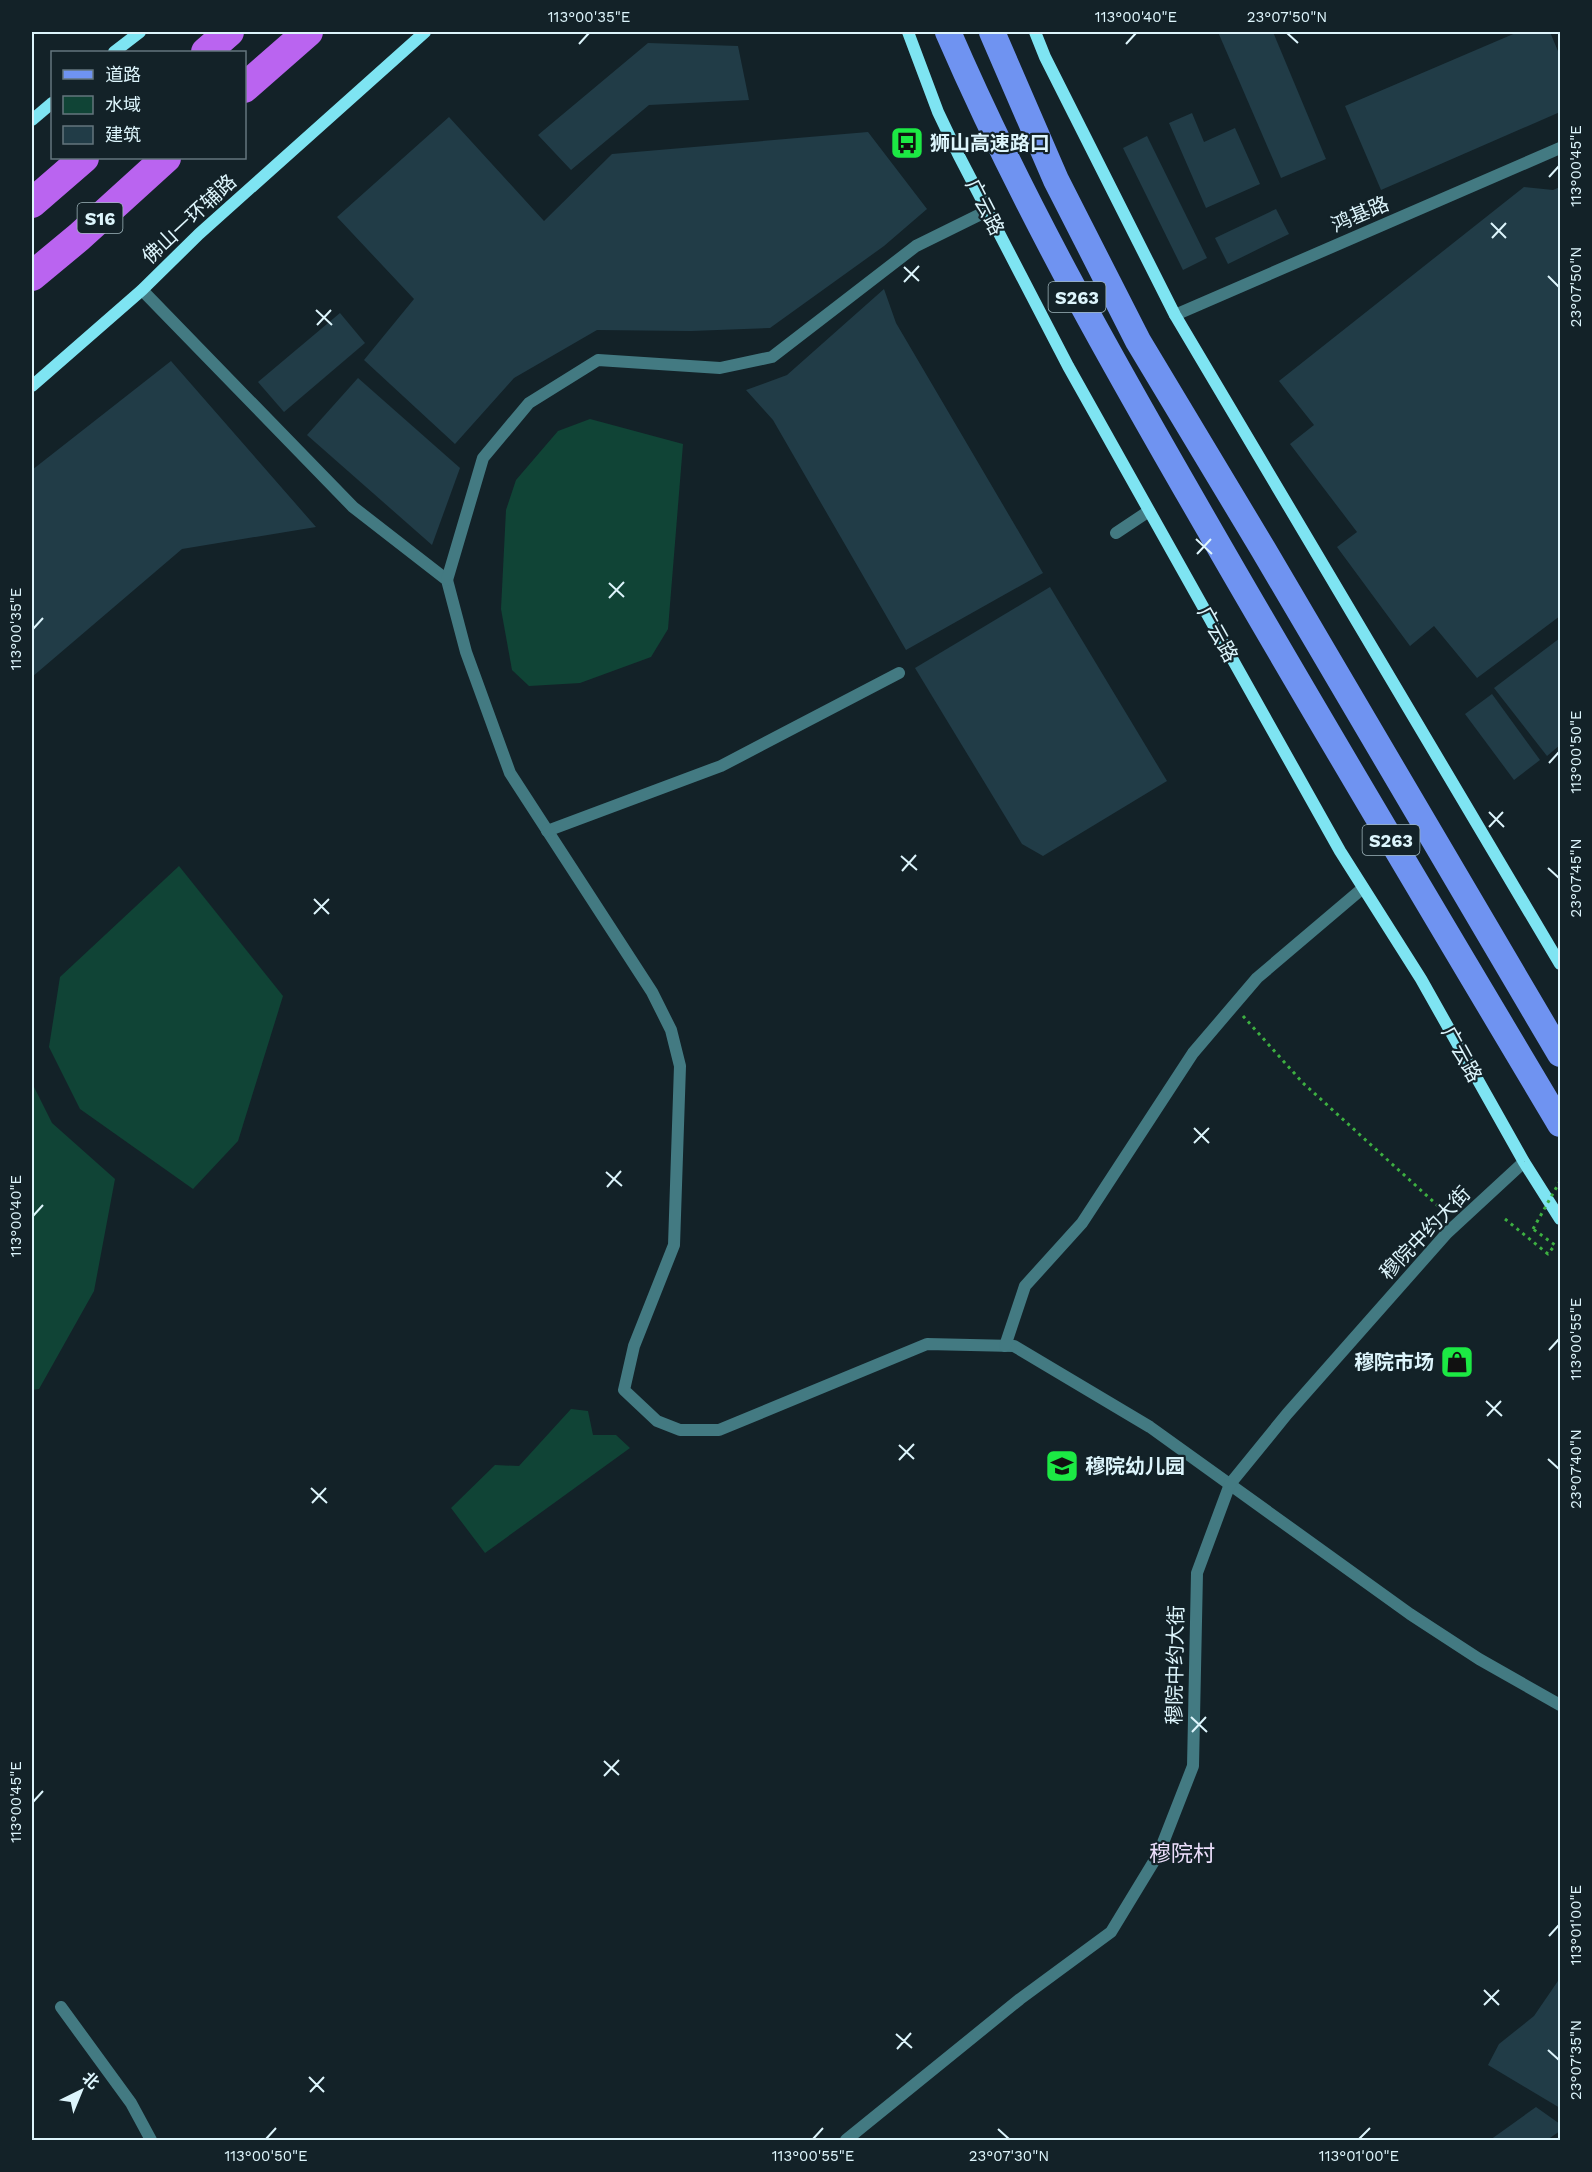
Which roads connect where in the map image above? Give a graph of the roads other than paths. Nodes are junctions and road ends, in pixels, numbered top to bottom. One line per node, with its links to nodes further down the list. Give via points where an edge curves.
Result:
1 (140, 32): 9 (main road)
2 (229, 32): 10 (highway)
3 (308, 32): 11 (highway)
4 (425, 32): 21 (main road, 佛山一环辅路)
5 (908, 32): 18 (main road, 广云路 / S263, via 938,112)
6 (948, 32): 33 (main road, 广云路 / S263, via 1000,148 1093,328)
7 (992, 32): 32 (main road, S263, via 1056,180 1138,341)
8 (1035, 32): 23 (main road)
9 (115, 51)
10 (207, 51)
11 (246, 86)
12 (51, 104): 13 (main road)
13 (32, 120)
14 (1560, 148): 23 (street, 鸿基路)
15 (83, 159): 17 (highway)
16 (165, 159): 19 (highway, S16)
17 (32, 203)
18 (987, 211): 25 (main road, 广云路 / S263); 27 (street, via 916,246 772,357 720,368 598,360 529,403 483,458)
19 (79, 237): 20 (highway, S16); 22 (highway)
20 (32, 276)
21 (142, 290): 24 (main road, 佛山一环辅路); 27 (street, via 353,507)
22 (32, 295)
23 (1175, 315): 31 (main road)
24 (32, 386)
25 (1149, 511): 26 (street); 30 (main road, 广云路 / S263)
26 (1116, 533)
27 (447, 580): 29 (street, via 466,652 510,773)
28 (898, 673): 29 (street, via 722,766)
29 (547, 831): 36 (street, via 652,992 671,1030 680,1066 674,1245 634,1346 624,1390 657,1421 681,1430 718,1430 927,1344)
30 (1363, 888): 34 (main road, 广云路 / S263, via 1421,980); 36 (street, via 1257,978 1193,1053 1082,1223 1025,1286)
31 (1560, 964)
32 (1560, 1054)
33 (1560, 1124)
34 (1524, 1162): 35 (main road, 广云路 / S263); 37 (street, 穆院中约大街, via 1457,1223)
35 (1560, 1219)
36 (1005, 1346): 37 (street, via 1014,1346 1150,1427)
37 (1230, 1484): 38 (street, via 1410,1614); 41 (street, 穆院中约大街, via 1197,1573 1193,1766 1159,1853 1111,1932 1020,1999)
38 (1560, 1705)
39 (61, 2007): 40 (street, via 131,2103)
40 (151, 2140)
41 (846, 2140)

